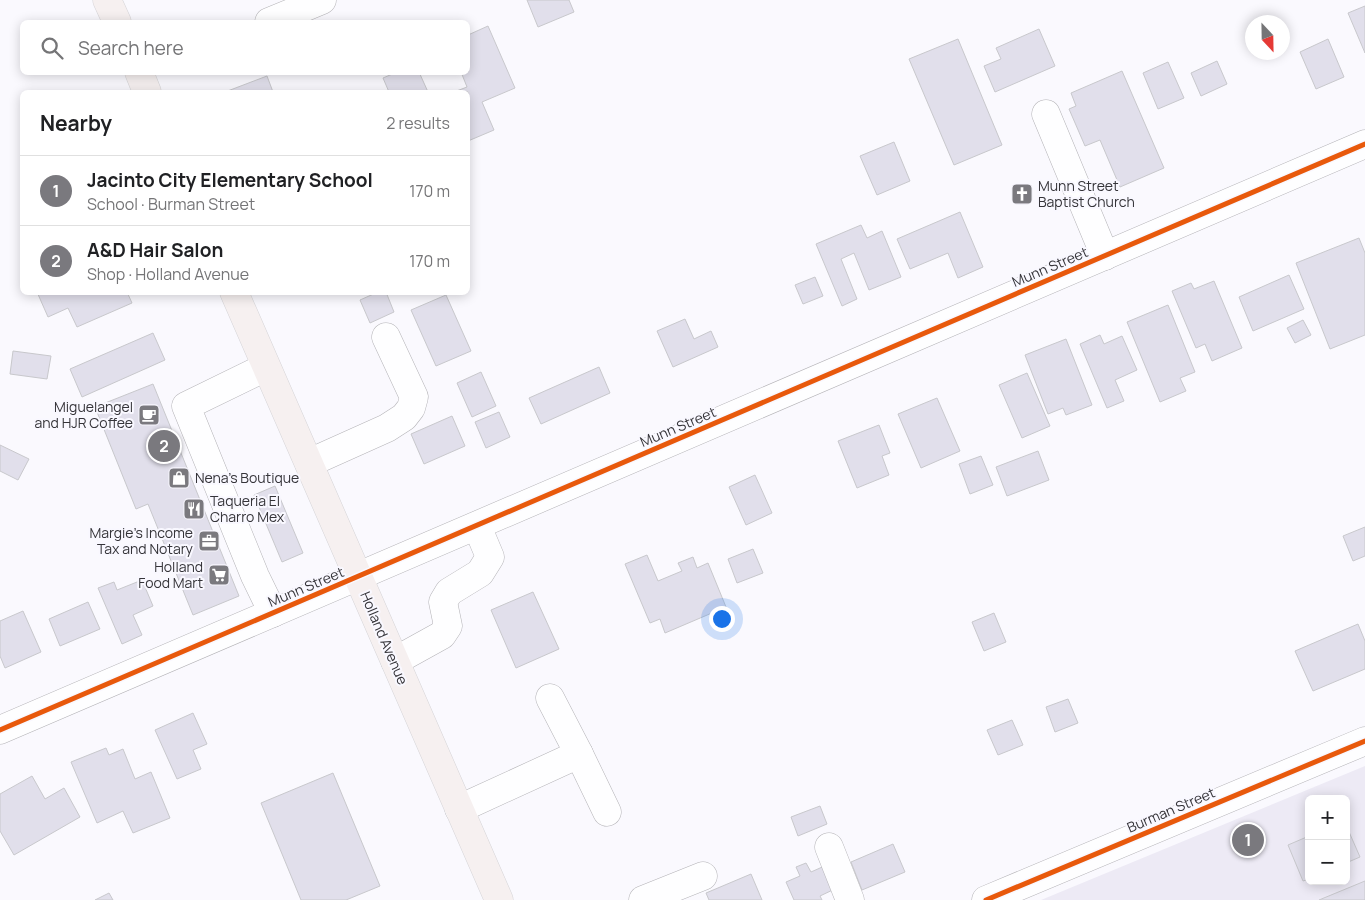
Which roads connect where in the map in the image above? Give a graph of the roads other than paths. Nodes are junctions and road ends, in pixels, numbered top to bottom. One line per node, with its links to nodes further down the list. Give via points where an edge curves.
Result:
1 (107, 0): 3 (main road)
2 (322, 0): 4 (street)
3 (116, 20)
4 (274, 20)
5 (1046, 114): 7 (street)
6 (1365, 144): 7 (street, Munn Street)
7 (1105, 256): 12 (street, Munn Street)
8 (235, 295): 10 (main road, Holland Avenue)
9 (386, 337): 11 (street, via 414,397 411,408 404,418 386,428)
10 (266, 367): 11 (main road, Holland Avenue); 14 (street, via 186,406)
11 (309, 464): 13 (main road, Holland Avenue)
12 (477, 526): 13 (street, Munn Street); 15 (street, via 490,557 480,573 449,592 443,602 448,626 442,635)
13 (358, 576): 14 (street, Munn Street); 15 (main road, Holland Avenue)
14 (273, 613): 17 (street, Munn Street)
15 (395, 661): 20 (main road, Holland Avenue)
16 (550, 698): 19 (street)
17 (0, 730)
18 (1365, 741): 27 (street, Burman Street)
19 (580, 754): 20 (street); 21 (street)
20 (459, 809): 24 (main road, Holland Avenue)
21 (607, 812)
22 (829, 847): 26 (street)
23 (702, 876): 25 (street)
24 (499, 900)
25 (643, 900)
26 (850, 900)
27 (986, 900)

